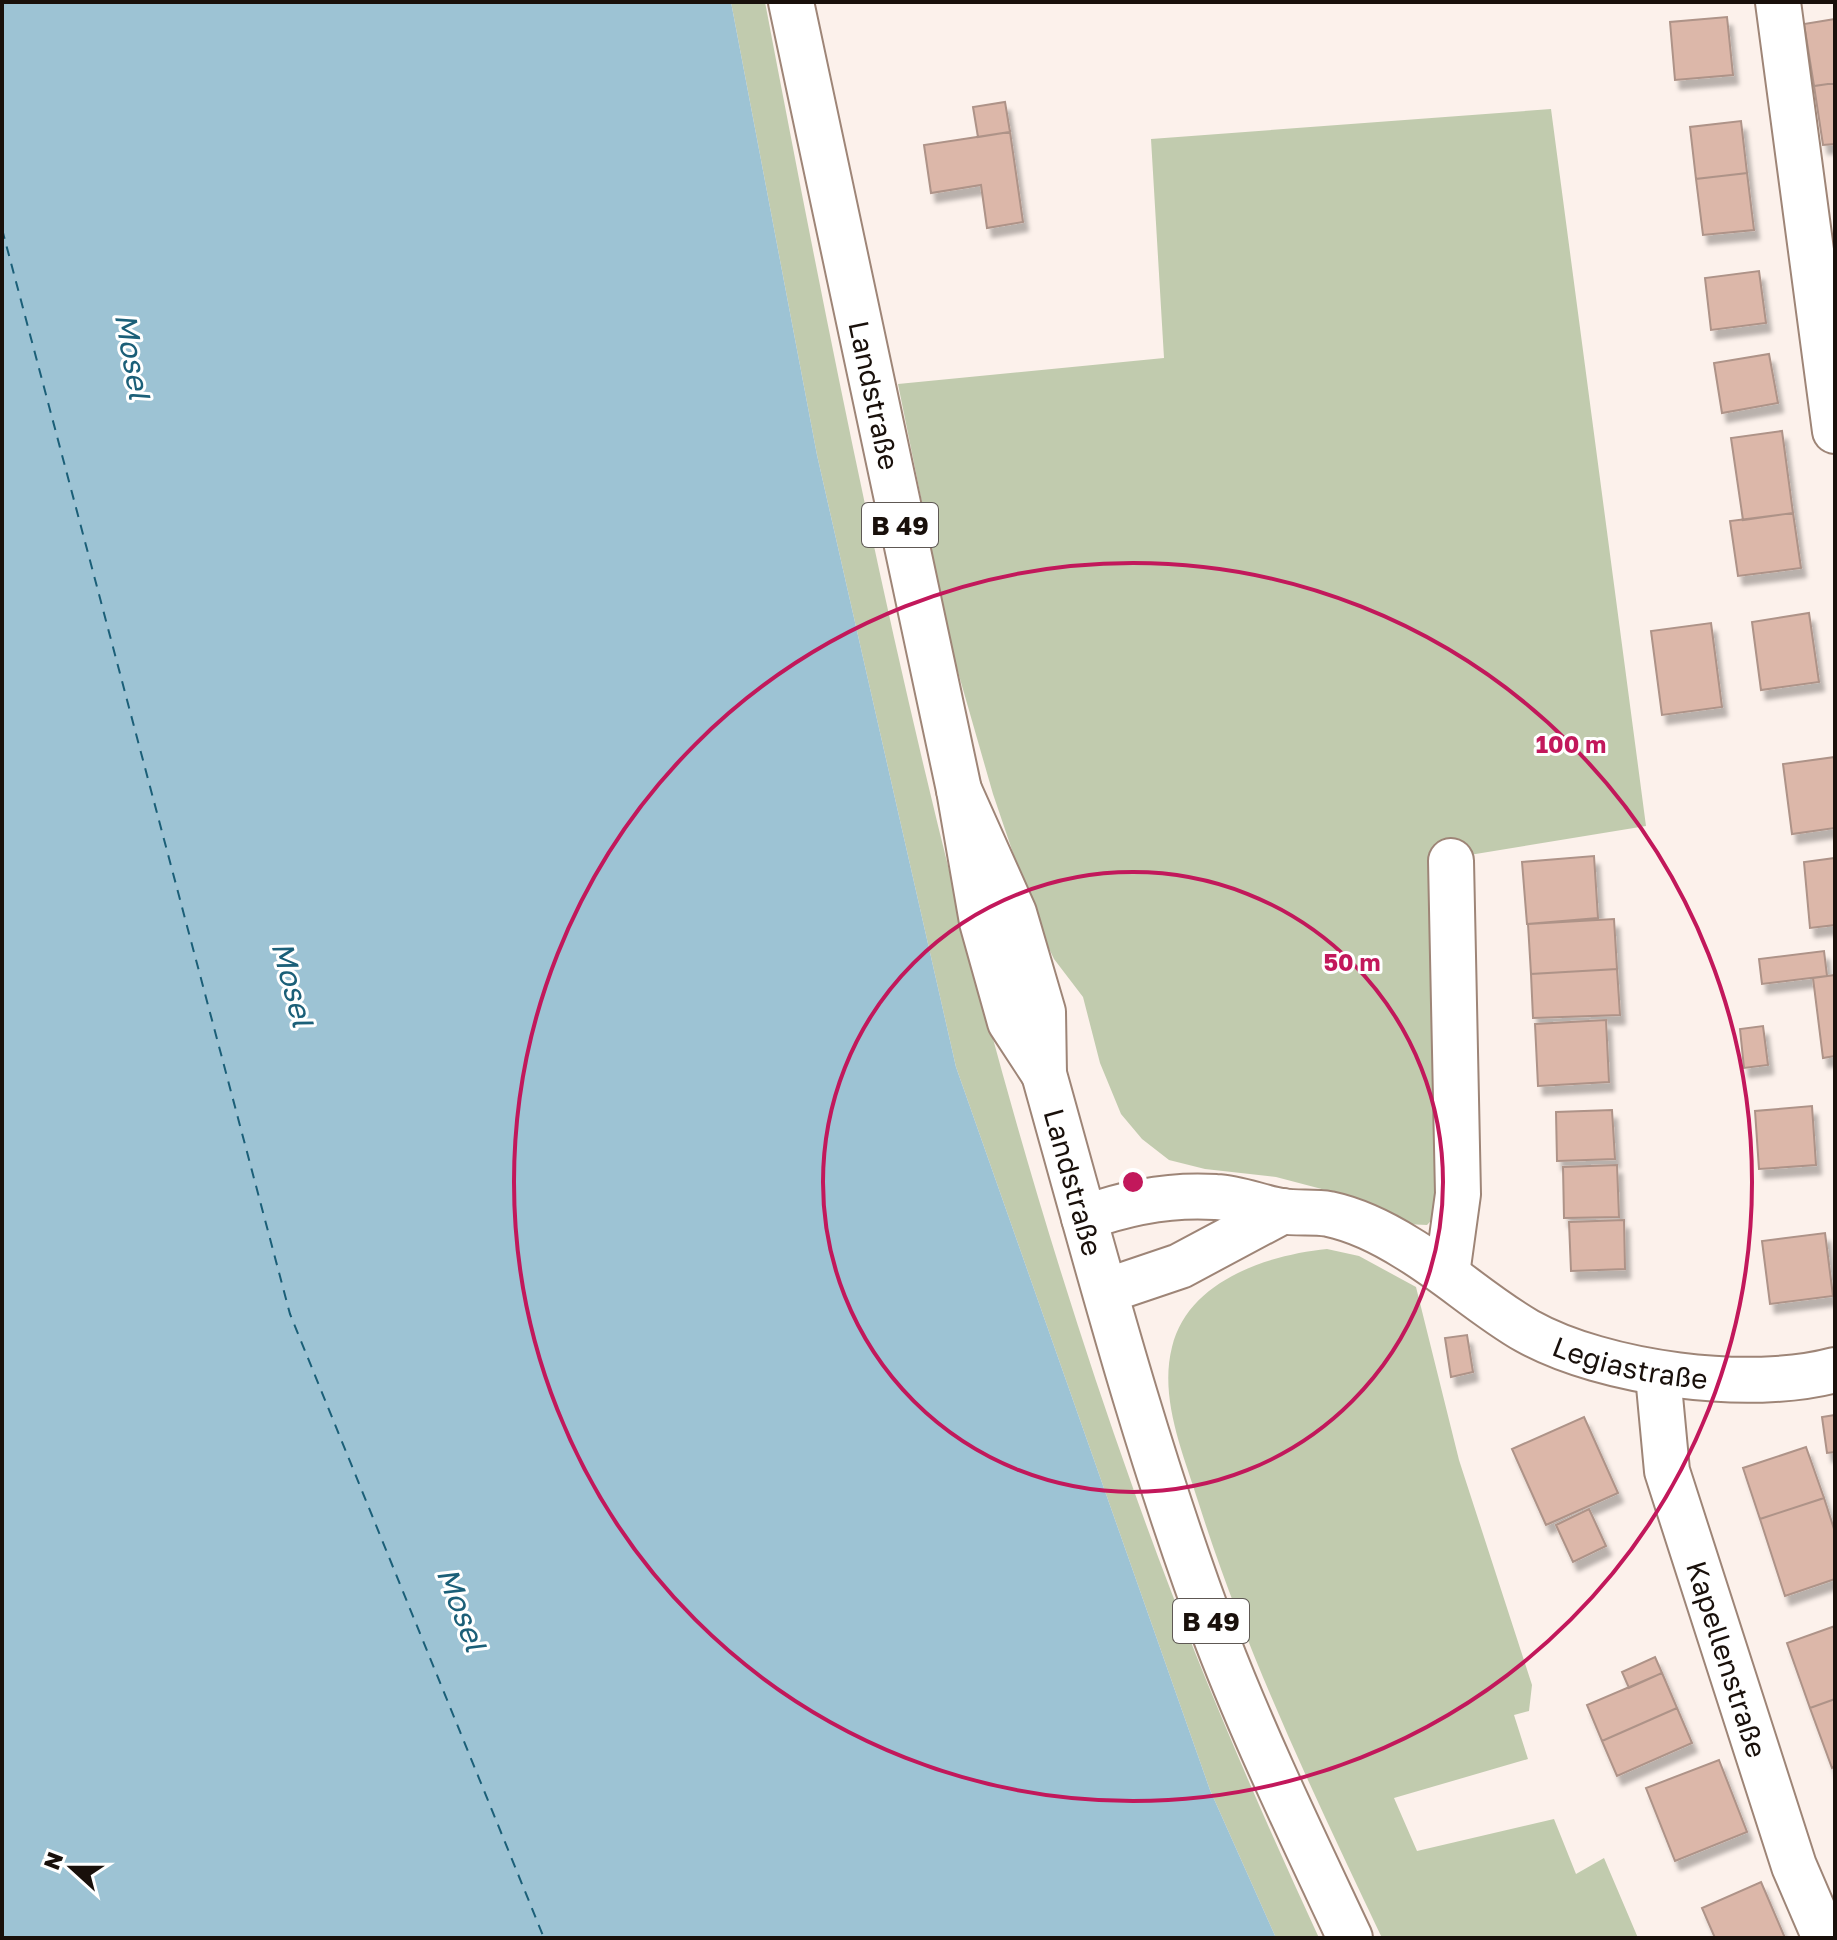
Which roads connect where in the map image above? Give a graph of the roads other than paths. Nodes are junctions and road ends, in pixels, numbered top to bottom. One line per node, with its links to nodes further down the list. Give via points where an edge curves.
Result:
1 (791, 2): 8 (street, Landstraße / B 49, via 959,790 1014,913 1043,1012 1044,1074)
2 (1778, 2): 3 (street)
3 (1803, 199): 4 (street); 5 (street)
4 (1835, 235)
5 (1835, 431)
6 (1451, 861): 9 (street, via 1458,1194)
7 (1283, 1211): 8 (street, Legiastraße, via 1239,1200 1190,1197 1123,1206); 9 (street, Legiastraße, via 1329,1214 1359,1223); 10 (street, via 1180,1266)
8 (1084, 1218): 10 (street, Landstraße / B 49)
9 (1447, 1274): 12 (street, Legiastraße, via 1528,1331)
10 (1106, 1291): 13 (street, B 49, via 1162,1484 1218,1641)
11 (1835, 1370): 12 (street, Legiastraße, via 1736,1379)
12 (1658, 1375): 14 (street, Kapellenstraße, via 1667,1471 1794,1866)
13 (1350, 1938)
14 (1825, 1938)

